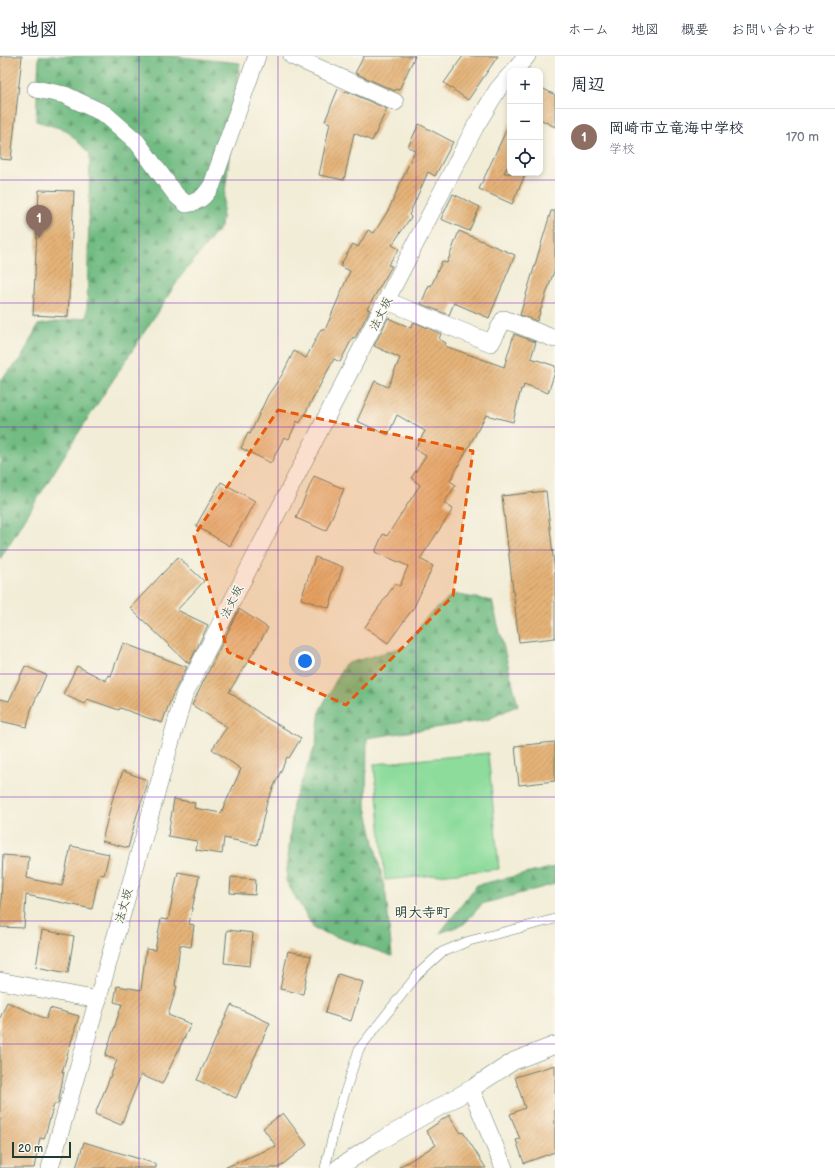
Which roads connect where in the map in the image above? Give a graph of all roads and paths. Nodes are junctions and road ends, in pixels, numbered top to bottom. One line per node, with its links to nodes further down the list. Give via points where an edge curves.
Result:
1 (257, 56): 6 (street, via 212,185 204,197 195,203 186,204 137,142 105,114 65,95)
2 (292, 56): 7 (street)
3 (527, 56): 4 (street)
4 (517, 68)
5 (507, 79): 8 (street, 法丈坂, via 475,127)
6 (36, 89)
7 (395, 102)
8 (387, 301): 9 (street, via 491,343 504,319); 12 (street, 法丈坂, via 184,695)
9 (555, 339)
10 (555, 919): 16 (lane, via 469,941 442,952 418,974 359,1049 338,1114)
11 (0, 981): 12 (street)
12 (98, 1000): 15 (street, 法丈坂)
13 (555, 1045): 14 (street, via 514,1061)
14 (471, 1089): 17 (street, via 376,1143); 18 (street)
15 (50, 1168)
16 (325, 1168)
17 (338, 1168)
18 (504, 1168)

